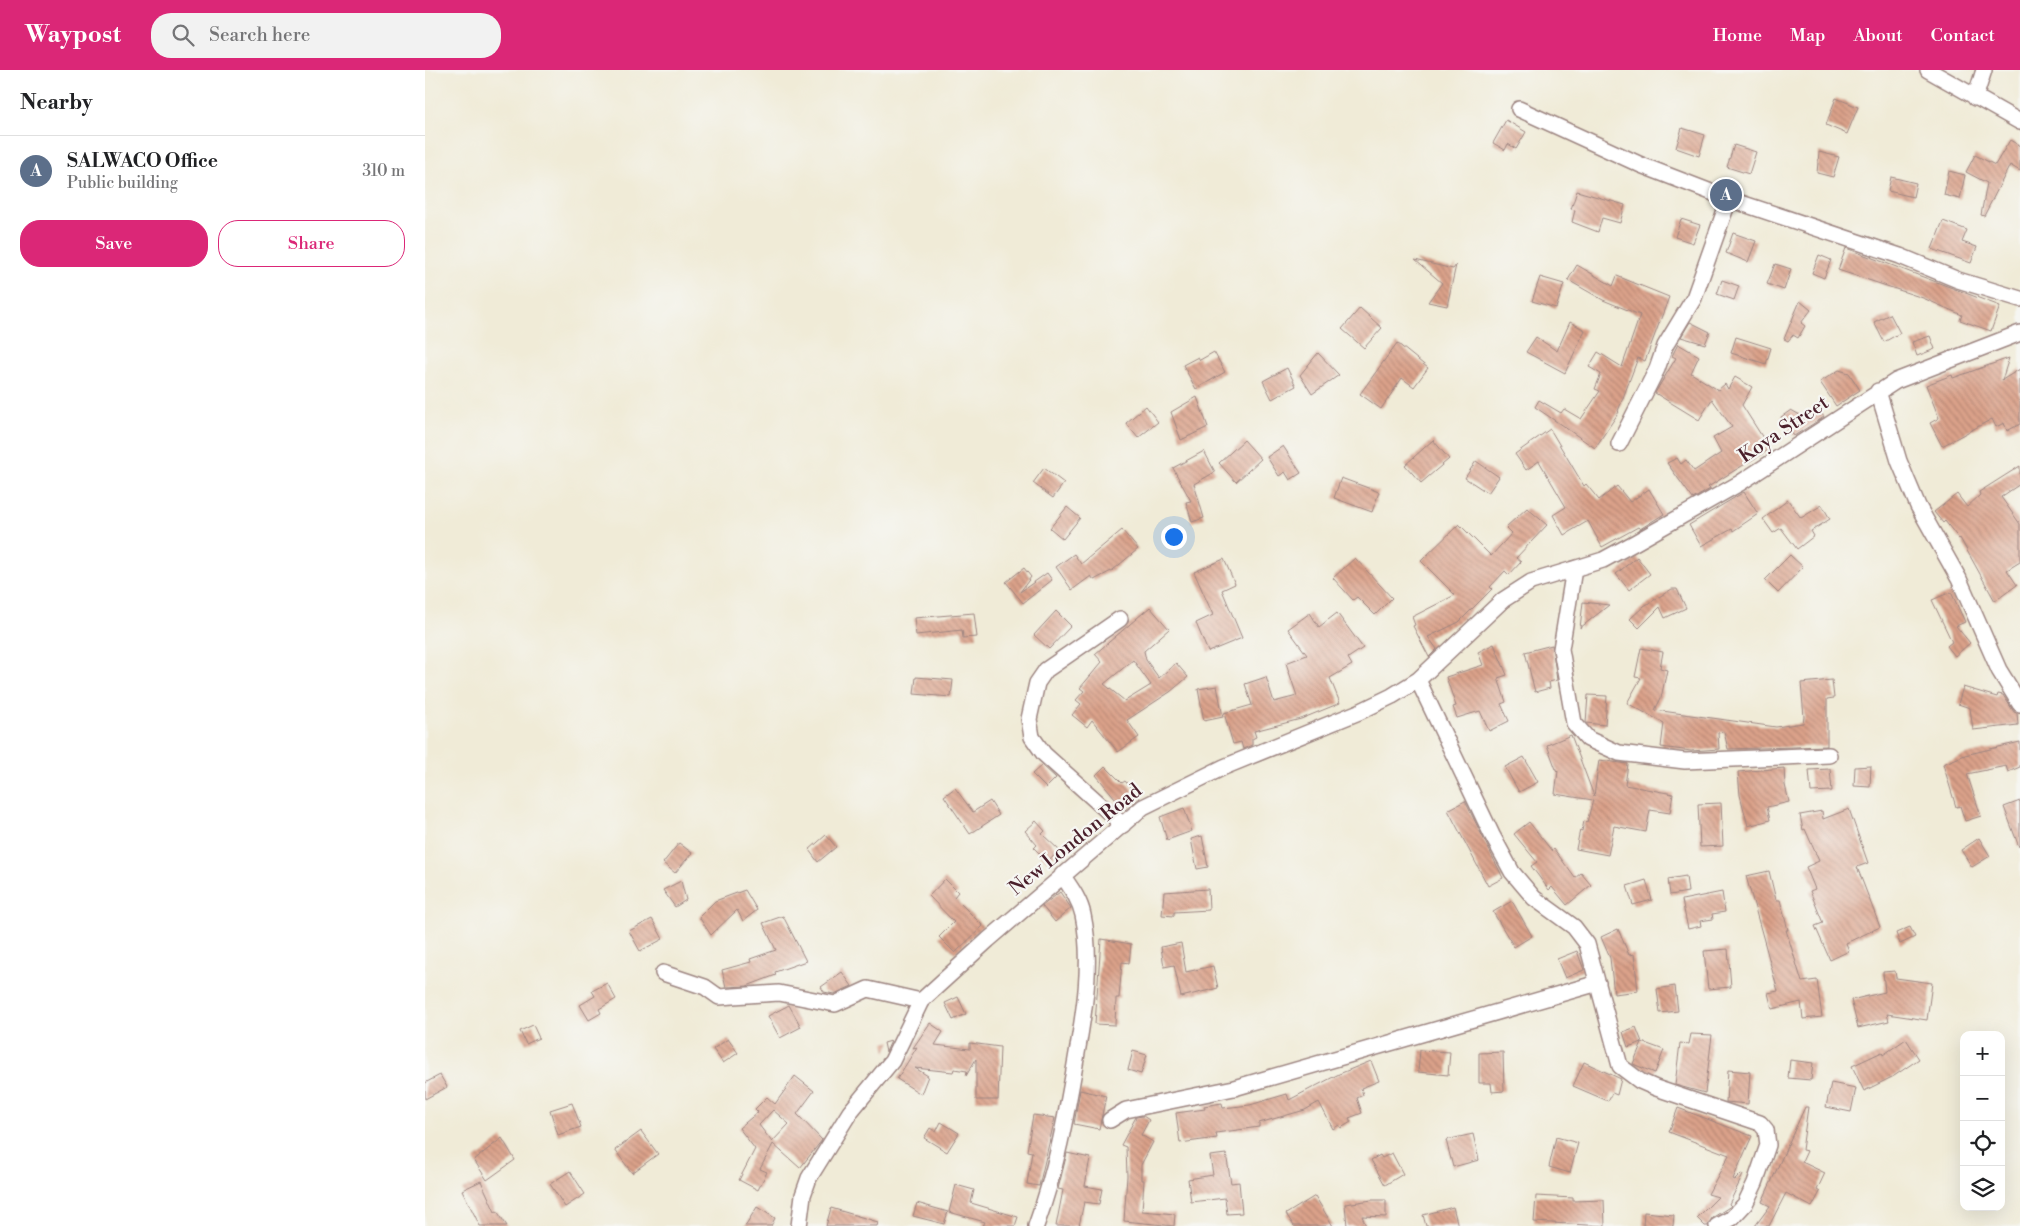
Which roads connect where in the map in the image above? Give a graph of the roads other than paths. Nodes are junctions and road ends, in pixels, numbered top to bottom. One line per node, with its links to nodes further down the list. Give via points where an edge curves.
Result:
1 (1929, 70): 3 (street)
2 (1983, 70): 3 (street)
3 (1975, 98): 5 (street)
4 (1519, 109): 6 (street)
5 (2020, 122)
6 (1729, 199): 7 (street); 10 (street, via 1693,298 1665,346 1657,369)
7 (2020, 299)
8 (2020, 335): 9 (street, Koya Street, via 1927,367)
9 (1878, 391): 11 (street, Koya Street, via 1740,483 1603,560); 14 (street, via 1899,461 1918,506 1959,579 1999,670)
10 (1619, 444)
11 (1573, 569): 13 (street, New London Road, via 1531,582 1503,600); 15 (street, via 1561,649 1574,723 1588,739 1619,753 1685,761)
12 (1119, 619): 16 (street, via 1046,670 1035,692 1029,719 1032,737 1044,754)
13 (1418, 680): 16 (street, New London Road, via 1359,712 1224,767 1152,801); 19 (street, via 1513,872 1534,898 1574,927 1587,944)
14 (2020, 704)
15 (1829, 755)
16 (1123, 825): 17 (street, New London Road)
17 (1062, 875): 20 (street, New London Road); 23 (street, via 1079,901 1085,924 1086,1002 1064,1133)
18 (663, 973): 20 (street, via 705,987 719,997 779,994 835,1004 868,989)
19 (1598, 983): 21 (street, via 1234,1088 1127,1110); 24 (street, via 1620,1066 1656,1088 1760,1123 1767,1130 1768,1145 1745,1204 1732,1218)
20 (921, 1001): 22 (street, New London Road, via 892,1061 850,1112 809,1178)
21 (1110, 1120)
22 (799, 1226)
23 (1036, 1226)
24 (1717, 1226)

